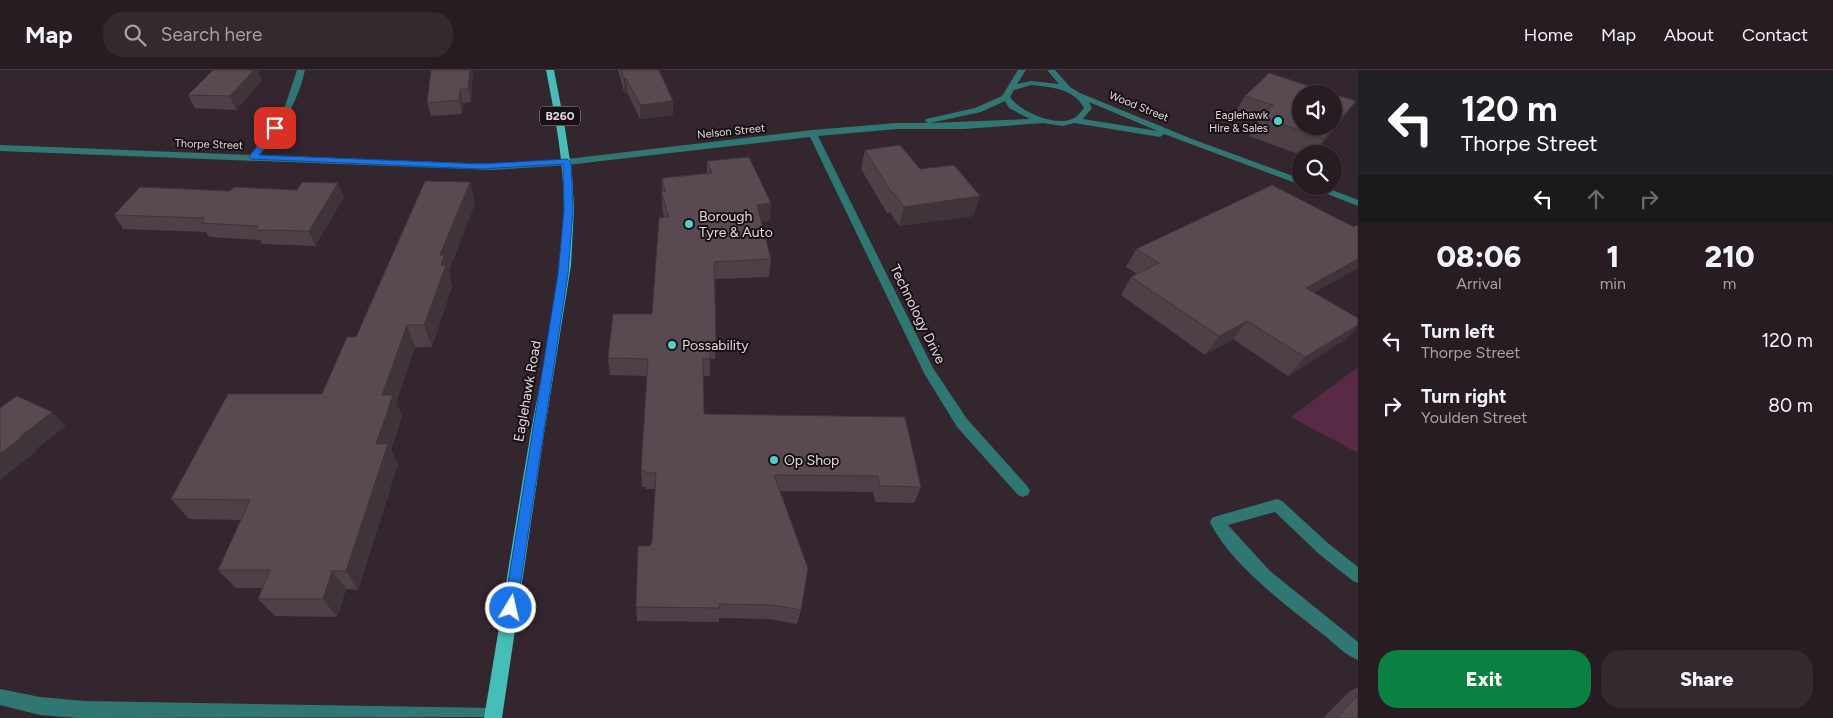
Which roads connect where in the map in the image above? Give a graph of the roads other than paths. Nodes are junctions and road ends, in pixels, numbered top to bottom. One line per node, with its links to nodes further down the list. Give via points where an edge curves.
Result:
1 (301, 70): 15 (street, via 291,105)
2 (550, 70): 16 (main road, Eaglehawk Road / B260, via 562,121)
3 (1022, 70): 5 (street)
4 (1051, 70): 6 (street)
5 (1012, 88): 6 (street, via 1020,84 1044,83); 8 (street, via 1006,92)
6 (1069, 90): 7 (street, Wood Street)
7 (1079, 95): 9 (street, via 1088,108 1086,114); 13 (street, Wood Street)
8 (1005, 98): 10 (street, via 1016,111); 11 (street, Nelson Street, via 978,110)
9 (1077, 120): 10 (street, Wood Street); 13 (street, Wood Street)
10 (1041, 121): 11 (street, Nelson Street)
11 (897, 126): 12 (street, Nelson Street)
12 (812, 133): 16 (street, Nelson Street); 20 (street, Technology Drive, via 928,370 962,424)
13 (1189, 141): 17 (street, Wood Street)
14 (0, 148): 15 (street, Thorpe Street)
15 (254, 157): 16 (street, Thorpe Street, via 492,167)
16 (567, 162): 24 (main road, Eaglehawk Road / B260, via 568,210 561,292)
17 (1292, 179)
18 (1336, 195): 19 (street)
19 (1358, 203)
20 (1023, 491)
21 (1358, 576): 22 (street, via 1277,504 1217,522 1251,563)
22 (1358, 652)
23 (0, 697): 24 (street, via 40,706 85,710)
24 (493, 717)

